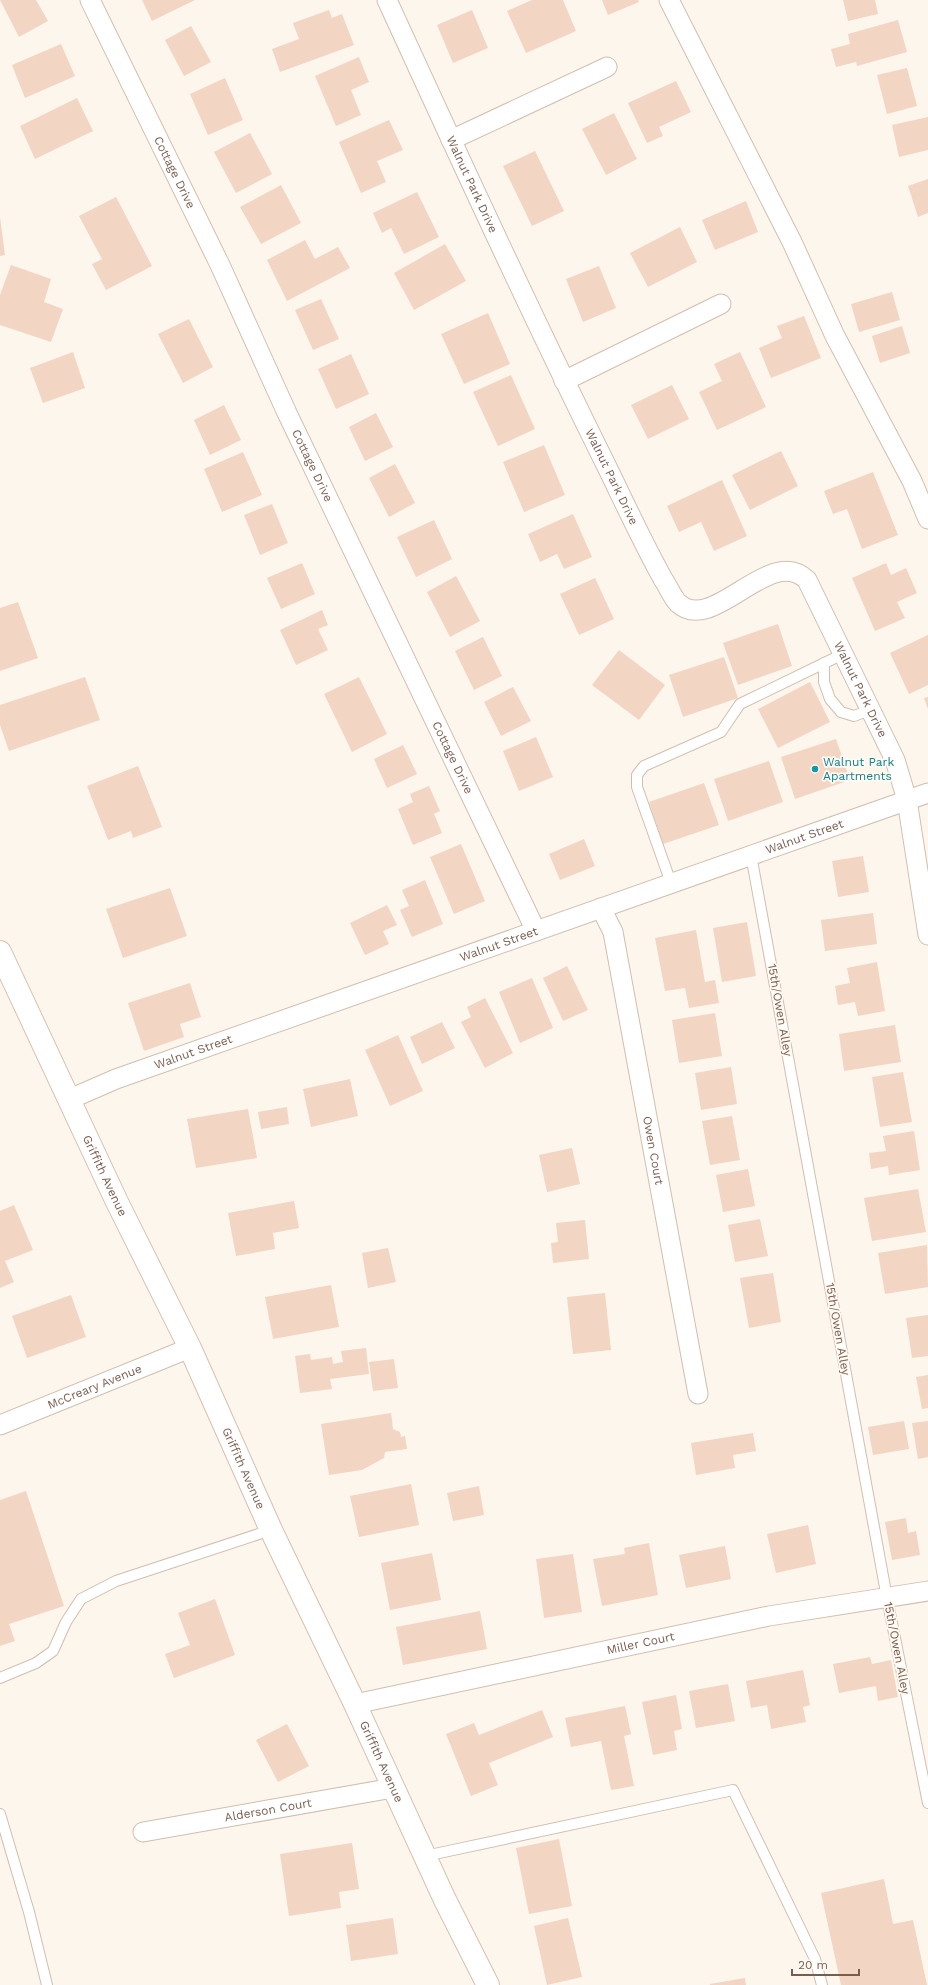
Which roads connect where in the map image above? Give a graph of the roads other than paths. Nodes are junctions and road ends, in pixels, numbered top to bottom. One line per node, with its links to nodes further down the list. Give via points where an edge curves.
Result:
1 (90, 0): 18 (street, Cottage Drive, via 220,265 287,413)
2 (387, 0): 5 (street, Walnut Park Drive)
3 (669, 0): 8 (street, via 792,242 835,336 912,481)
4 (607, 67): 5 (street)
5 (451, 140): 7 (street, Walnut Park Drive)
6 (721, 304): 7 (street)
7 (564, 381): 9 (street, Walnut Park Drive, via 676,601 686,609 704,609 763,578 789,571 800,573 807,580)
8 (928, 519)
9 (843, 654): 10 (lane); 11 (street, Walnut Park Drive)
10 (824, 663): 11 (lane, via 824,682 830,699 841,712 854,716); 15 (lane, via 740,704 721,732 644,766 637,775 637,787)
11 (870, 710): 13 (street, Walnut Park Drive, via 895,760)
12 (928, 793): 13 (street, Walnut Street)
13 (907, 800): 14 (street, Walnut Street); 17 (street, Walnut Park Drive)
14 (751, 855): 15 (street, Walnut Street); 27 (lane, 15th/Owen Alley)
15 (671, 883): 16 (street, Walnut Street)
16 (601, 908): 18 (street, Walnut Street); 23 (street, Owen Court, via 613,932)
17 (927, 926)
18 (536, 930): 21 (street, Walnut Street, via 123,1076)
19 (0, 952): 20 (street, Griffith Avenue)
20 (6, 977): 21 (street, Griffith Avenue)
21 (70, 1098): 22 (street, Griffith Avenue, via 117,1202)
22 (190, 1348): 24 (street, McCreary Avenue); 25 (street, Griffith Avenue)
23 (698, 1394)
24 (0, 1425)
25 (271, 1530): 28 (lane, via 116,1581 81,1599 66,1622 53,1651 36,1663); 29 (street, Griffith Avenue)
26 (928, 1591): 27 (street, Miller Court)
27 (887, 1598): 29 (street, Miller Court, via 769,1616); 31 (lane, 15th/Owen Alley)
28 (0, 1678)
29 (355, 1704): 30 (street, Griffith Avenue)
30 (393, 1788): 33 (street, Alderson Court); 34 (street, Griffith Avenue)
31 (928, 1803)
32 (0, 1814): 35 (lane)
33 (144, 1832)
34 (425, 1856): 36 (street, Griffith Avenue); 37 (lane, via 733,1790 815,1959)
35 (47, 1985)
36 (488, 1985)
37 (822, 1985)

